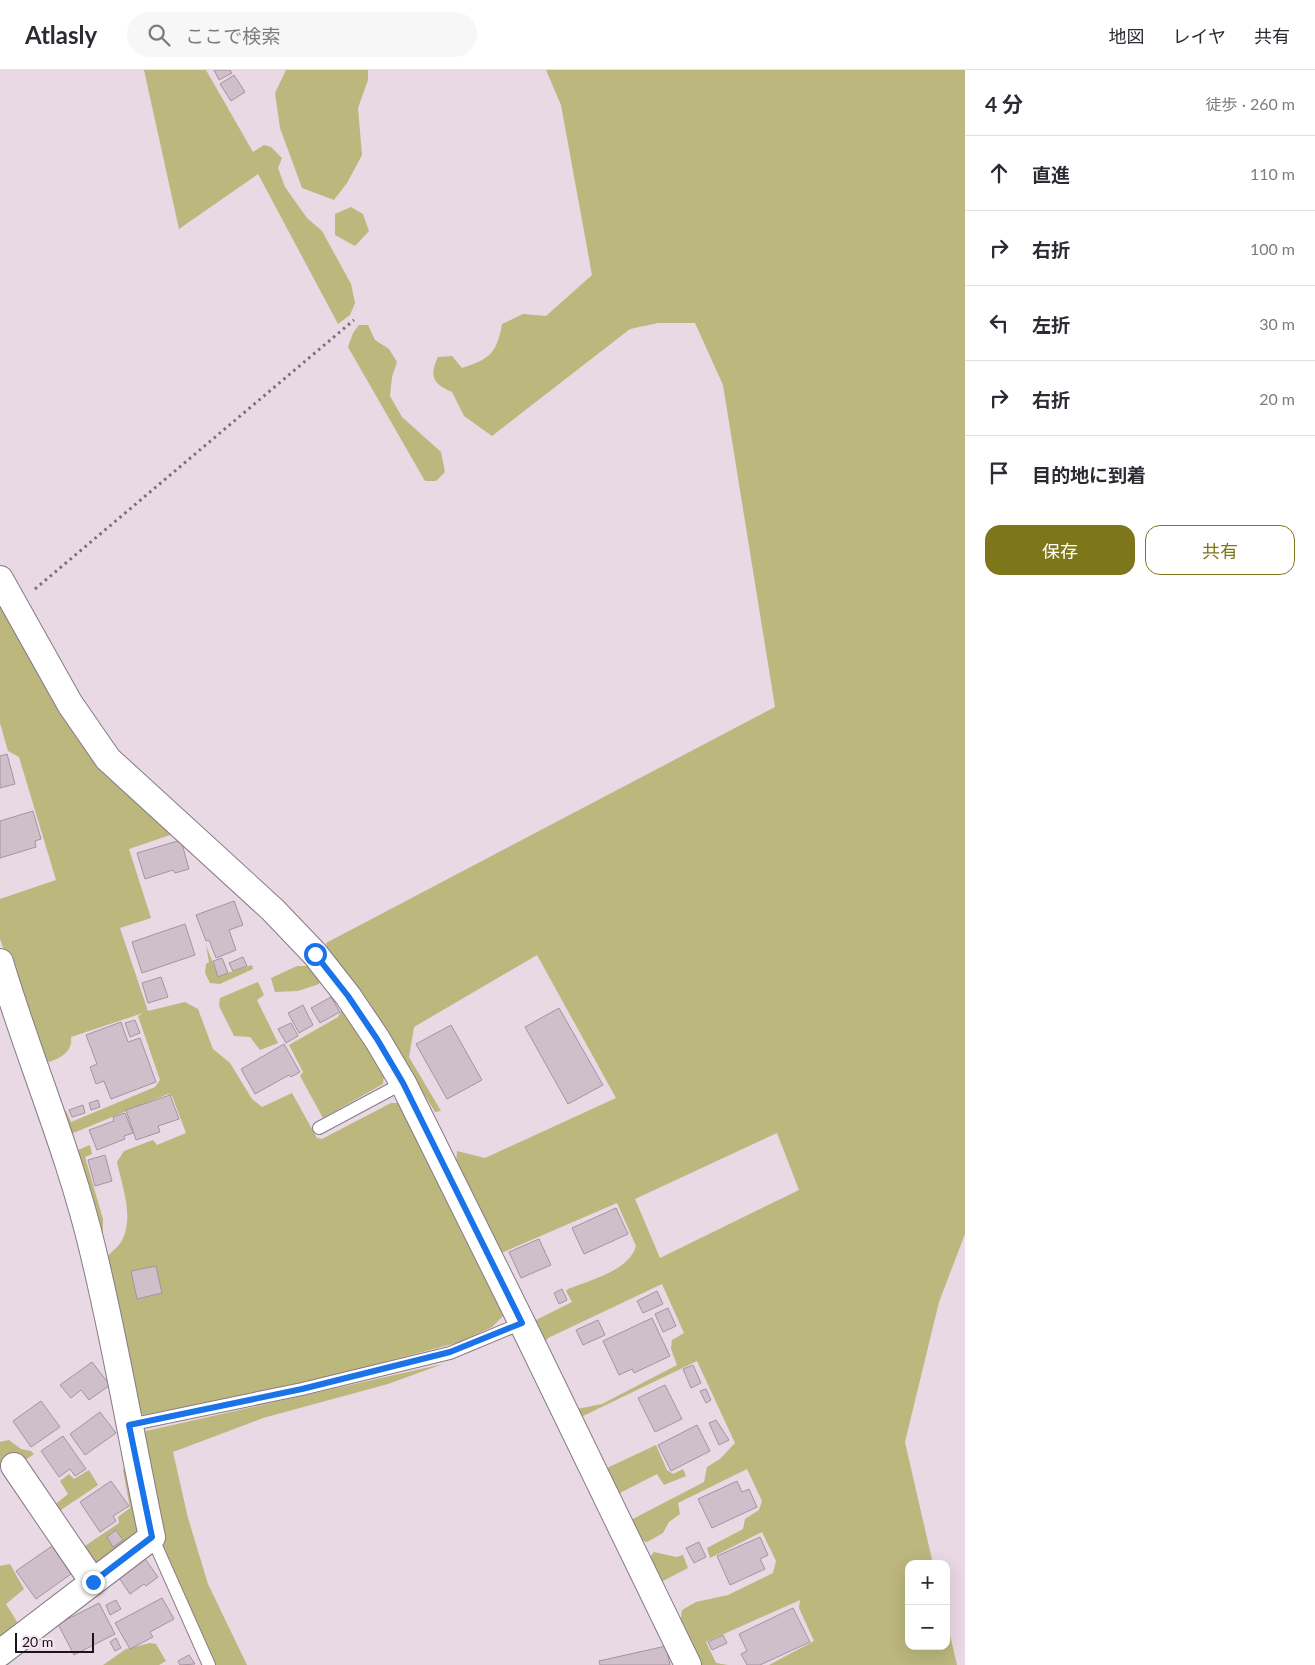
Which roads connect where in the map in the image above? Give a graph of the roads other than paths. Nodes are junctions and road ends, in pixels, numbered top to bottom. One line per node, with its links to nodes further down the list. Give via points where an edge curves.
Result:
1 (0, 579): 3 (street, via 70,704 108,759 266,904 315,954 353,1003)
2 (0, 962): 6 (street, via 62,1145 93,1250)
3 (403, 1083): 4 (lane); 5 (street)
4 (320, 1128)
5 (522, 1323): 6 (lane, via 450,1352 302,1389); 12 (street)
6 (129, 1425): 8 (street)
7 (14, 1466): 9 (street)
8 (152, 1537): 9 (street); 11 (lane)
9 (93, 1582): 10 (street)
10 (0, 1653)
11 (209, 1665)
12 (688, 1665)

